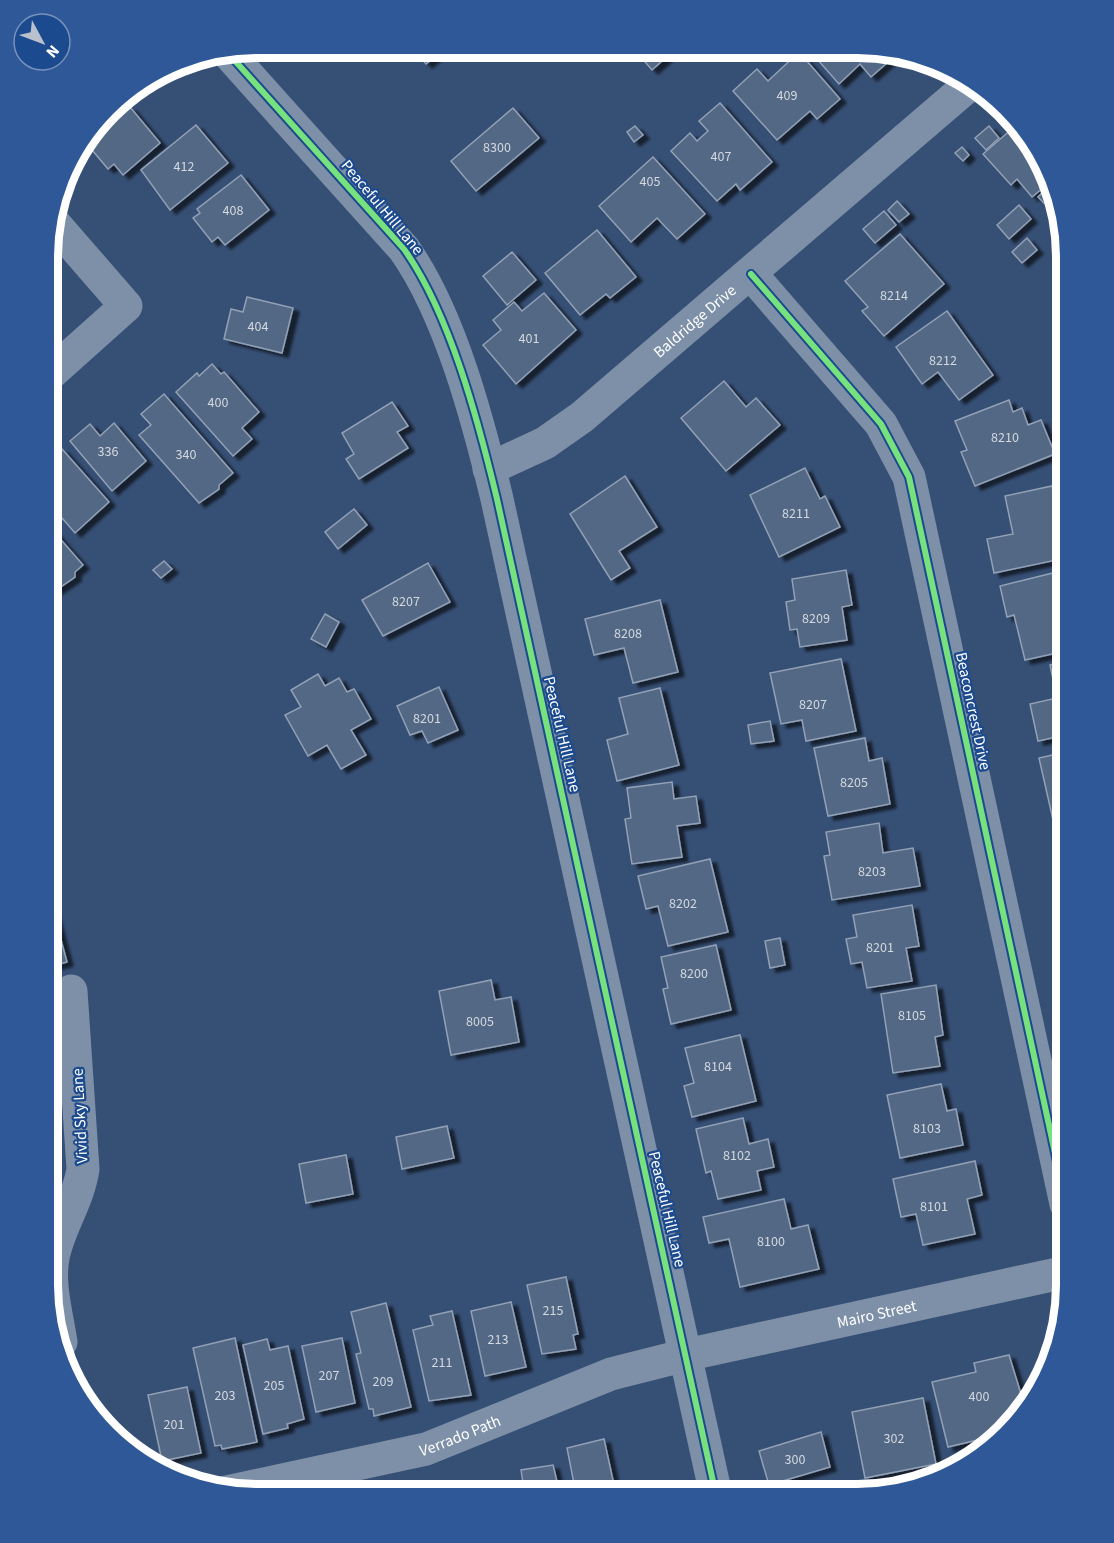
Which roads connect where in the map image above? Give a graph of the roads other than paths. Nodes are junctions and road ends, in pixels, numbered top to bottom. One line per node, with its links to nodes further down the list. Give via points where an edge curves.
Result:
1 (235, 60): 6 (street, Peaceful Hill Lane, via 374,213 423,276 452,345)
2 (963, 90): 4 (street, Baldridge Drive)
3 (60, 231): 5 (street, via 126,306)
4 (751, 274): 6 (street, Baldridge Drive, via 582,417 545,443); 8 (street, Beaconcrest Drive, via 881,424 909,477)
5 (58, 367)
6 (489, 469): 11 (street, Peaceful Hill Lane)
7 (71, 991): 9 (street, Vivid Sky Lane, via 83,1169 80,1190)
8 (1055, 1154)
9 (58, 1244)
10 (1055, 1274): 11 (street, Mairo Street)
11 (686, 1355): 12 (street, Verrado Path, via 611,1374 426,1449); 13 (street, Peaceful Hill Lane)
12 (264, 1484)
13 (714, 1484)

